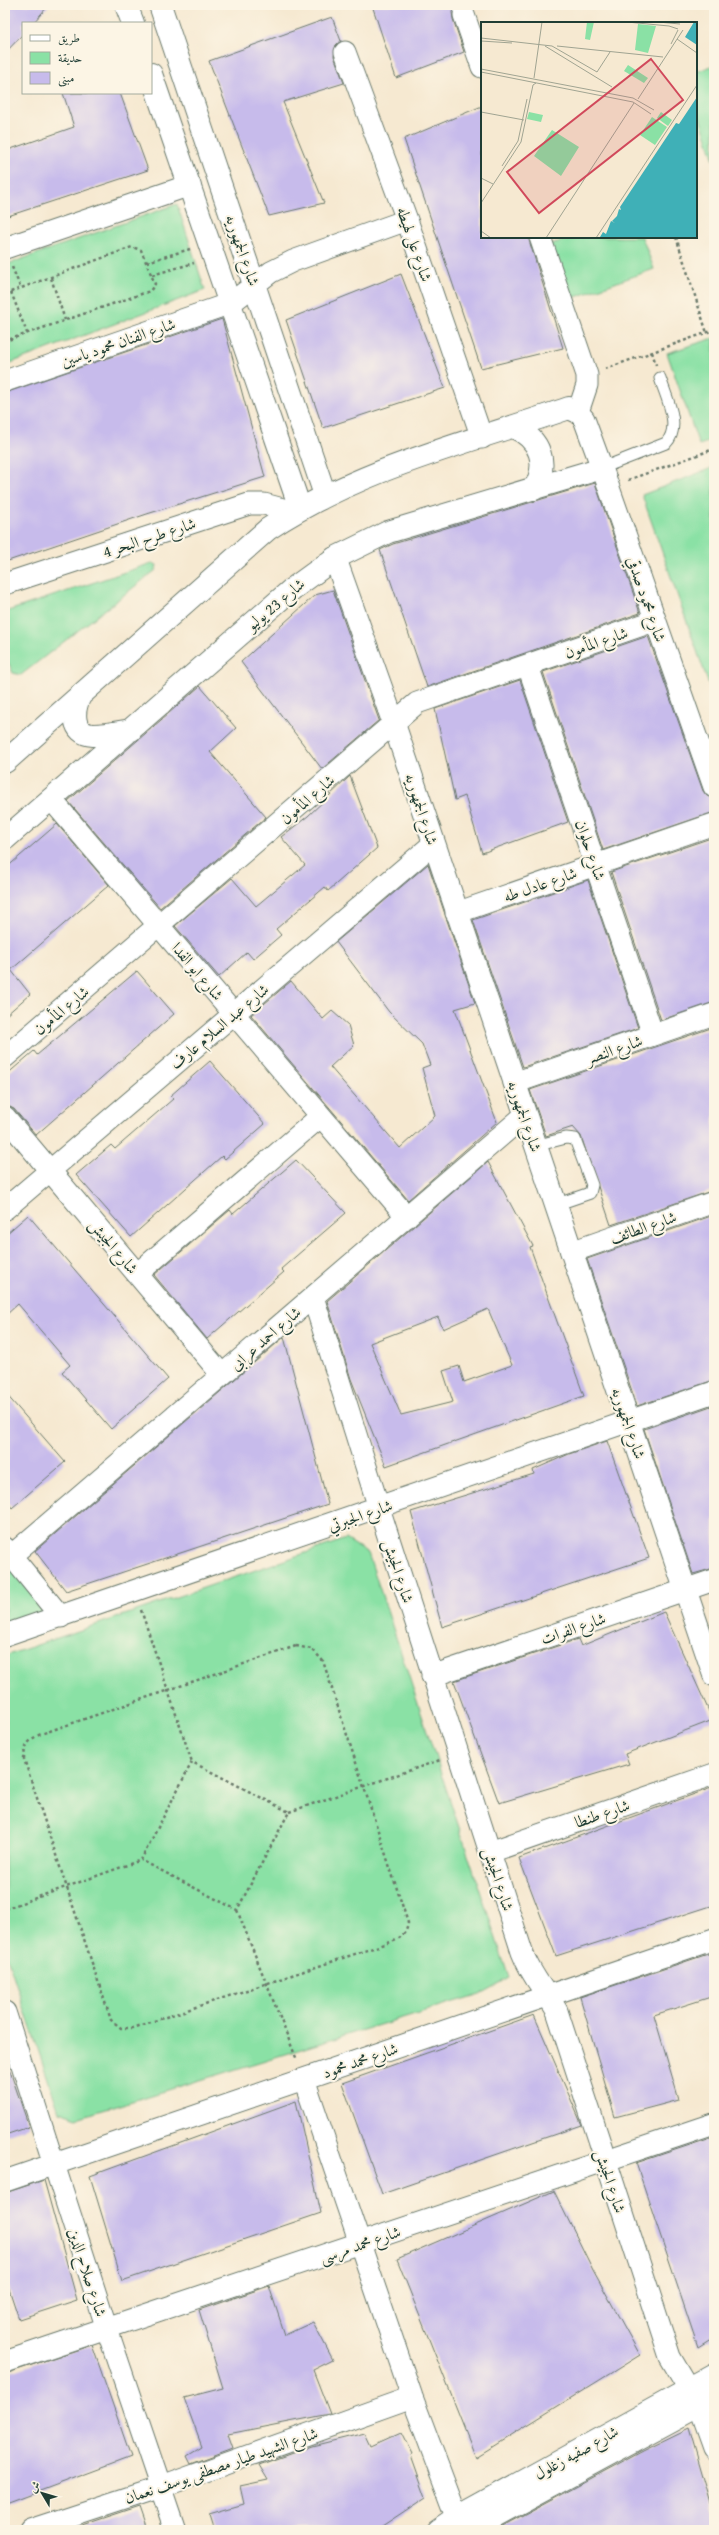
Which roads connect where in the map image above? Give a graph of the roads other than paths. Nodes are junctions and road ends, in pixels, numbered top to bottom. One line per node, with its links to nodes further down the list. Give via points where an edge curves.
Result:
1 (126, 5): 4 (main road)
2 (160, 5): 12 (main road, شارع الجمهوريه)
3 (464, 15): 6 (street)
4 (133, 22)
5 (345, 52): 9 (street, شارع على لهيطه)
6 (481, 64)
7 (152, 77): 8 (main road, شارع الجمهوريه)
8 (190, 185): 11 (street); 13 (main road, شارع الجمهوريه)
9 (407, 220): 12 (street, شارع الفنان محمود ياسين, via 293,261); 18 (street, شارع على لهيطه)
10 (540, 238): 16 (street, via 587,375 588,385)
11 (5, 248)
12 (255, 284): 13 (street, شارع الفنان محمود ياسين); 21 (main road, شارع الجمهوريه)
13 (231, 303): 15 (street, شارع الفنان محمود ياسين); 22 (main road, شارع الجمهوريه)
14 (660, 378): 19 (lane, via 674,425 670,439)
15 (5, 381)
16 (578, 412): 17 (main road, via 569,408); 19 (street, شارع محمود صدقي, via 584,419)
17 (513, 427): 18 (main road); 20 (main road, via 530,437 540,453 542,472)
18 (482, 438): 21 (main road, via 364,478)
19 (605, 478): 20 (main road, شارع 23 يوليو); 25 (street, شارع محمود صدقي)
20 (534, 490): 23 (main road, شارع 23 يوليو, via 388,532)
21 (325, 495): 22 (main road)
22 (297, 510): 24 (street, شارع طرح البحر 4, via 249,504); 27 (main road, via 268,529)
23 (335, 558): 28 (main road, شارع الجمهوريه); 29 (main road, شارع 23 يوليو, via 290,590)
24 (5, 584)
25 (654, 621): 26 (street, شارع المأمون); 31 (street, شارع محمود صدقي)
26 (528, 666): 28 (street, شارع المأمون, via 417,703); 36 (street, شارع حلوان)
27 (80, 696): 29 (main road, via 74,712 75,720 85,732 92,735); 30 (main road)
28 (394, 724): 35 (main road, شارع الجمهوريه); 38 (street, شارع المأمون)
29 (130, 730): 32 (main road, شارع 23 يوليو)
30 (6, 757)
31 (714, 788)
32 (51, 799): 34 (main road, شارع 23 يوليو); 38 (street, شارع ابو الفدا)
33 (714, 824): 36 (street, شارع عادل طه)
34 (5, 839)
35 (433, 844): 37 (main road, شارع الجمهوريه); 39 (street, شارع عبد السلام عارف)
36 (596, 865): 37 (street, شارع عادل طه); 41 (street, شارع حلوان)
37 (456, 913): 43 (main road, شارع الجمهوريه)
38 (160, 926): 39 (street, شارع ابو الفدا); 42 (street, شارع المأمون)
39 (234, 1014): 45 (street, شارع ابو الفدا); 48 (street, شارع عبد السلام عارف)
40 (714, 1014): 41 (street, شارع النصر)
41 (653, 1035): 43 (street, شارع النصر)
42 (5, 1057)
43 (514, 1083): 44 (main road, شارع الجمهوريه)
44 (525, 1115): 47 (main road, شارع الجمهوريه); 52 (street, شارع احمد عرابى)
45 (321, 1116): 52 (street, شارع ابو الفدا); 54 (street)
46 (5, 1117): 48 (street, شارع الجيش)
47 (535, 1146): 50 (main road, شارع الجمهوريه); 50 (lane, via 566,1138 575,1139 592,1185 590,1193)
48 (50, 1170): 51 (street, شارع عبد السلام عارف); 54 (street, شارع الجيش)
49 (714, 1202): 53 (street, شارع الطائف)
50 (555, 1205): 53 (main road, شارع الجمهوريه)
51 (5, 1209)
52 (407, 1217): 55 (street, شارع احمد عرابى)
53 (571, 1252): 58 (main road, شارع الجمهوريه)
54 (137, 1274): 56 (street, شارع الجيش)
55 (314, 1297): 56 (street, شارع احمد عرابى); 59 (street, شارع الجيش)
56 (222, 1375): 60 (street, شارع احمد عرابى)
57 (714, 1392): 58 (street, شارع الجبرتي)
58 (628, 1422): 59 (street, شارع الجبرتي); 62 (main road, شارع الجمهوريه)
59 (378, 1508): 63 (street, شارع الجبرتي); 66 (street, شارع الجيش)
60 (7, 1555): 63 (street)
61 (714, 1580): 62 (street, شارع الفرات)
62 (685, 1590): 65 (main road, شارع الجمهوريه); 66 (street, شارع الفرات)
63 (61, 1617): 64 (street, شارع الجبرتي)
64 (5, 1636)
65 (714, 1675)
66 (432, 1676): 68 (street, شارع الجيش)
67 (714, 1774): 68 (street, شارع طنطا)
68 (490, 1852): 70 (street, شارع الجيش, via 522,1952 538,1985)
69 (714, 1938): 70 (street, شارع محمد محمود)
70 (548, 1995): 72 (street, شارع محمد محمود); 74 (street, شارع الجيش, via 557,2011)
71 (5, 2012): 75 (street, شارع صلاح الدين)
72 (304, 2079): 75 (street, شارع محمد محمود); 77 (street)
73 (714, 2124): 74 (street, شارع محمد مرسى)
74 (604, 2160): 77 (street, شارع محمد مرسى); 82 (street, شارع الجيش, via 670,2357)
75 (54, 2164): 76 (street, شارع محمد محمود); 78 (street, شارع صلاح الدين)
76 (5, 2181)
77 (359, 2244): 78 (street, شارع محمد مرسى); 81 (street)
78 (106, 2329): 79 (street, شارع محمد مرسى); 84 (street, شارع صلاح الدين)
79 (5, 2362)
80 (714, 2375): 82 (street, شارع صفيه زغلول)
81 (412, 2398): 84 (street, شارع الشهيد طيار مصطفى يوسف نعمان); 85 (street)
82 (700, 2398): 83 (street, شارع الجيش); 85 (street, شارع صفيه زغلول)
83 (714, 2448)
84 (161, 2486): 86 (street, شارع الشهيد طيار مصطفى يوسف نعمان); 87 (street, شارع صلاح الدين)
85 (463, 2526): 88 (street, شارع صفيه زغلول)
86 (30, 2530)
87 (175, 2530)
88 (438, 2530)

